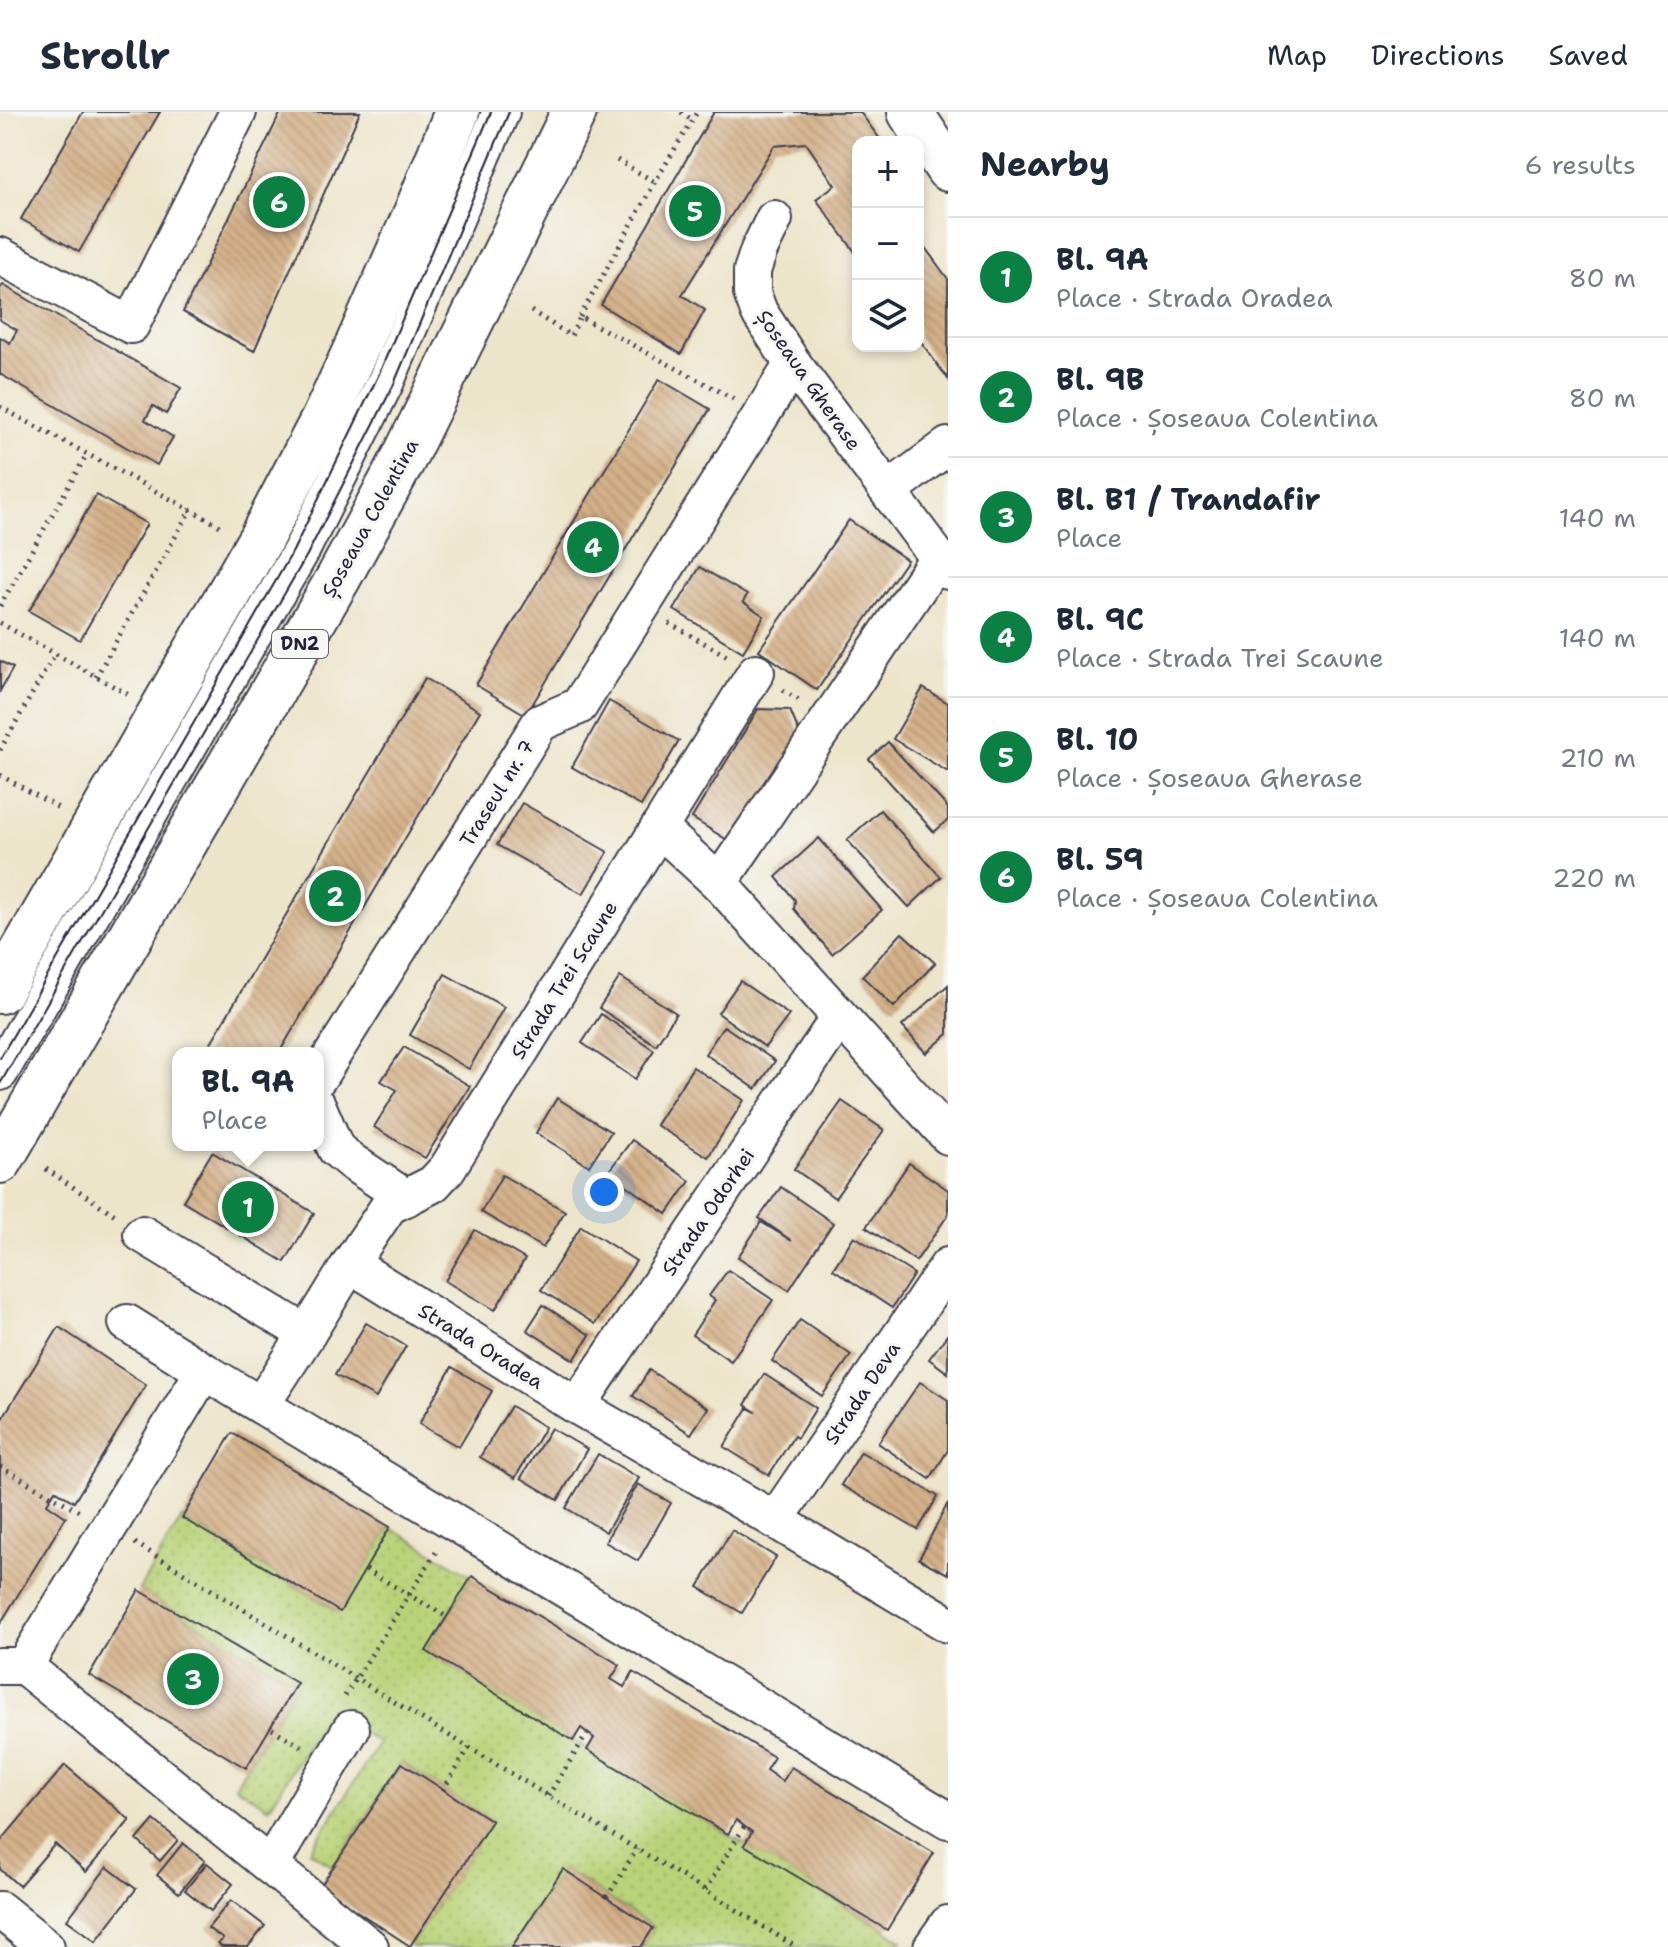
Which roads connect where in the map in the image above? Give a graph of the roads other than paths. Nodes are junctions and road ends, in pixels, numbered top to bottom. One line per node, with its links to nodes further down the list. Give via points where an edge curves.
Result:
1 (238, 112): 8 (street, via 131,325)
2 (457, 112): 14 (main road, via 324,418 261,538)
3 (501, 112): 15 (street, via 386,381 301,551)
4 (574, 112): 24 (main road, Șoseaua Colentina / DN2, via 404,458 339,577)
5 (913, 113): 6 (main road)
6 (948, 169)
7 (774, 219): 9 (street, Șoseaua Gherase, via 752,271 752,293)
8 (0, 256)
9 (793, 364): 11 (street, Șoseaua Gherase); 20 (street, Traseul nr. 7, via 579,706 540,723)
10 (948, 446): 11 (street)
11 (889, 490): 12 (street, Șoseaua Gherase)
12 (943, 565): 17 (street)
13 (756, 672): 16 (street, Strada Trei Scaune)
14 (147, 701): 15 (street); 18 (main road)
15 (176, 769): 21 (street)
16 (659, 828): 17 (street); 25 (street, Strada Trei Scaune, via 447,1169 433,1184)
17 (719, 883): 19 (street)
18 (0, 991)
19 (839, 1018): 23 (street); 33 (street, Strada Odorhei)
20 (324, 1068)
21 (0, 1072)
22 (324, 1121): 25 (street, via 336,1149)
23 (948, 1136)
24 (0, 1161)
25 (406, 1198): 27 (street, Strada Trei Scaune, via 389,1206)
26 (142, 1234): 30 (street)
27 (350, 1264): 30 (street); 33 (street, Strada Oradea)
28 (948, 1266): 34 (street, Strada Deva)
29 (127, 1323): 31 (street)
30 (307, 1334): 32 (street)
31 (204, 1371): 32 (street); 36 (street, via 109,1528)
32 (261, 1405): 38 (street)
33 (577, 1406): 34 (street, Strada Oradea)
34 (775, 1520): 35 (street, Strada Oradea)
35 (948, 1624)
36 (12, 1666): 39 (street)
37 (346, 1716): 39 (street)
38 (948, 1820)
39 (270, 1866): 43 (street)
40 (948, 1924): 44 (street)
41 (5, 1926): 42 (street)
42 (46, 1947)
43 (370, 1947)
44 (932, 1947)

